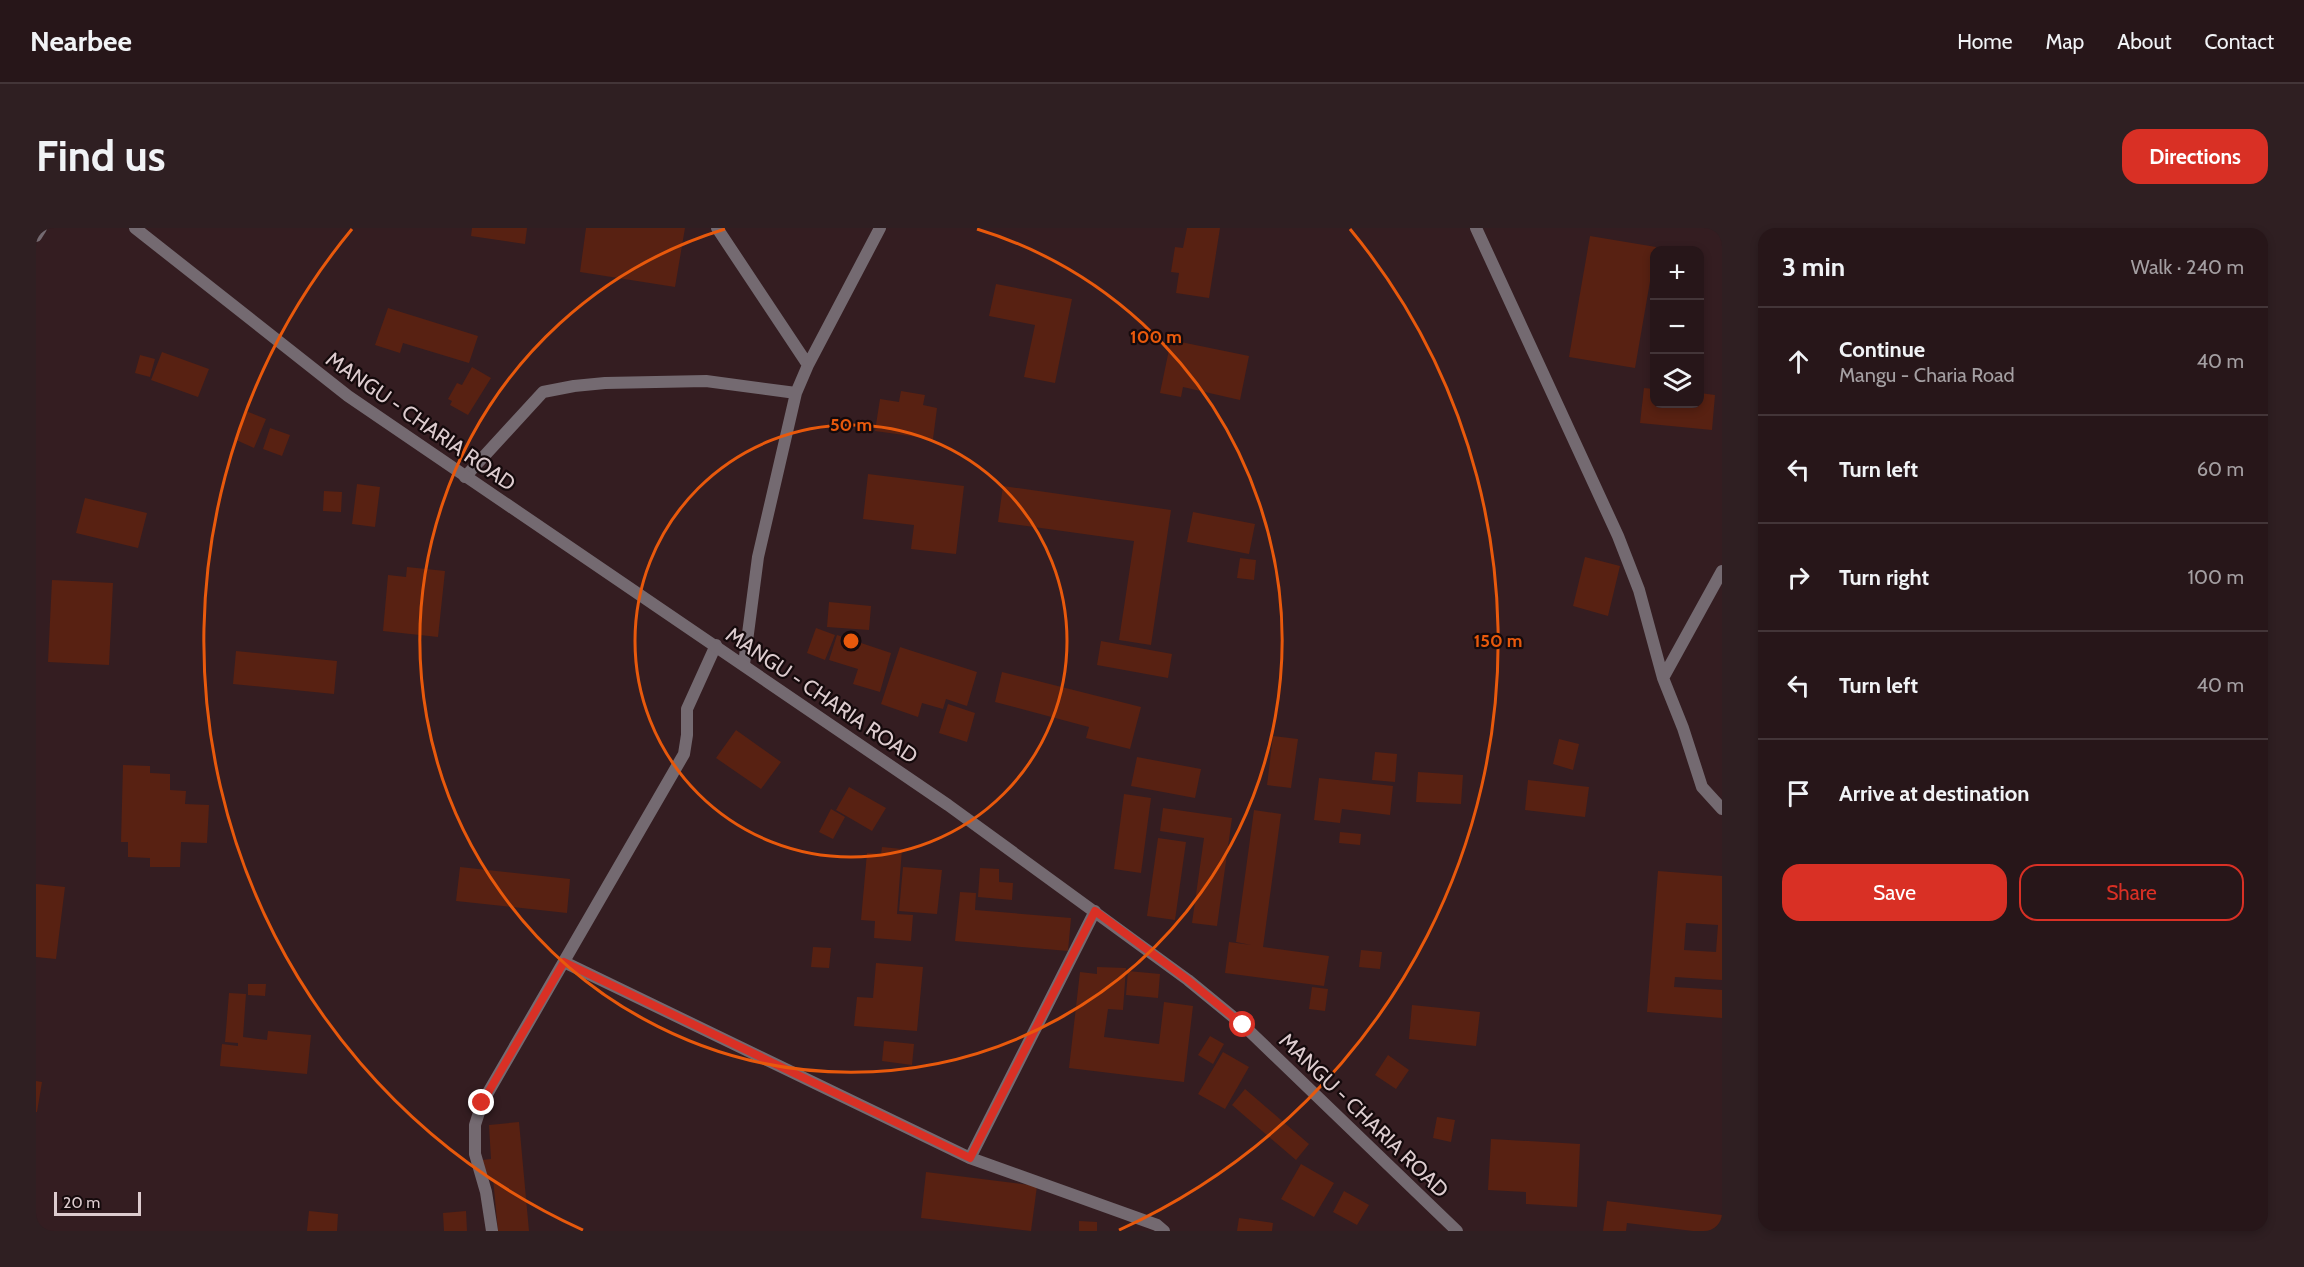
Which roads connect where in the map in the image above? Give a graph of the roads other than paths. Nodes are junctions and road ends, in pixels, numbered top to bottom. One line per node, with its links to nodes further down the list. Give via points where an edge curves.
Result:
1 (41, 228): 6 (street)
2 (135, 228): 9 (street, MANGU - CHARIA ROAD, via 348,396)
3 (717, 228): 7 (street)
4 (880, 228): 7 (street)
5 (1476, 228): 13 (street, via 1618,537 1639,590)
6 (36, 236)
7 (808, 365): 8 (street)
8 (796, 393): 9 (street, via 706,381 605,383 543,392); 12 (street, via 758,557)
9 (465, 477): 11 (street, MANGU - CHARIA ROAD)
10 (1722, 571): 13 (street)
11 (716, 645): 12 (street, MANGU - CHARIA ROAD); 16 (street, via 687,709 684,754)
12 (744, 664): 15 (street, MANGU - CHARIA ROAD)
13 (1663, 678): 14 (street, via 1702,787)
14 (1722, 809)
15 (1095, 911): 17 (street); 20 (street, MANGU - CHARIA ROAD, via 1243,1025)
16 (564, 962): 17 (street); 18 (street, via 482,1103 475,1125 475,1154)
17 (970, 1158): 19 (street, via 1157,1225)
18 (492, 1231)
19 (1164, 1231)
20 (1457, 1231)

